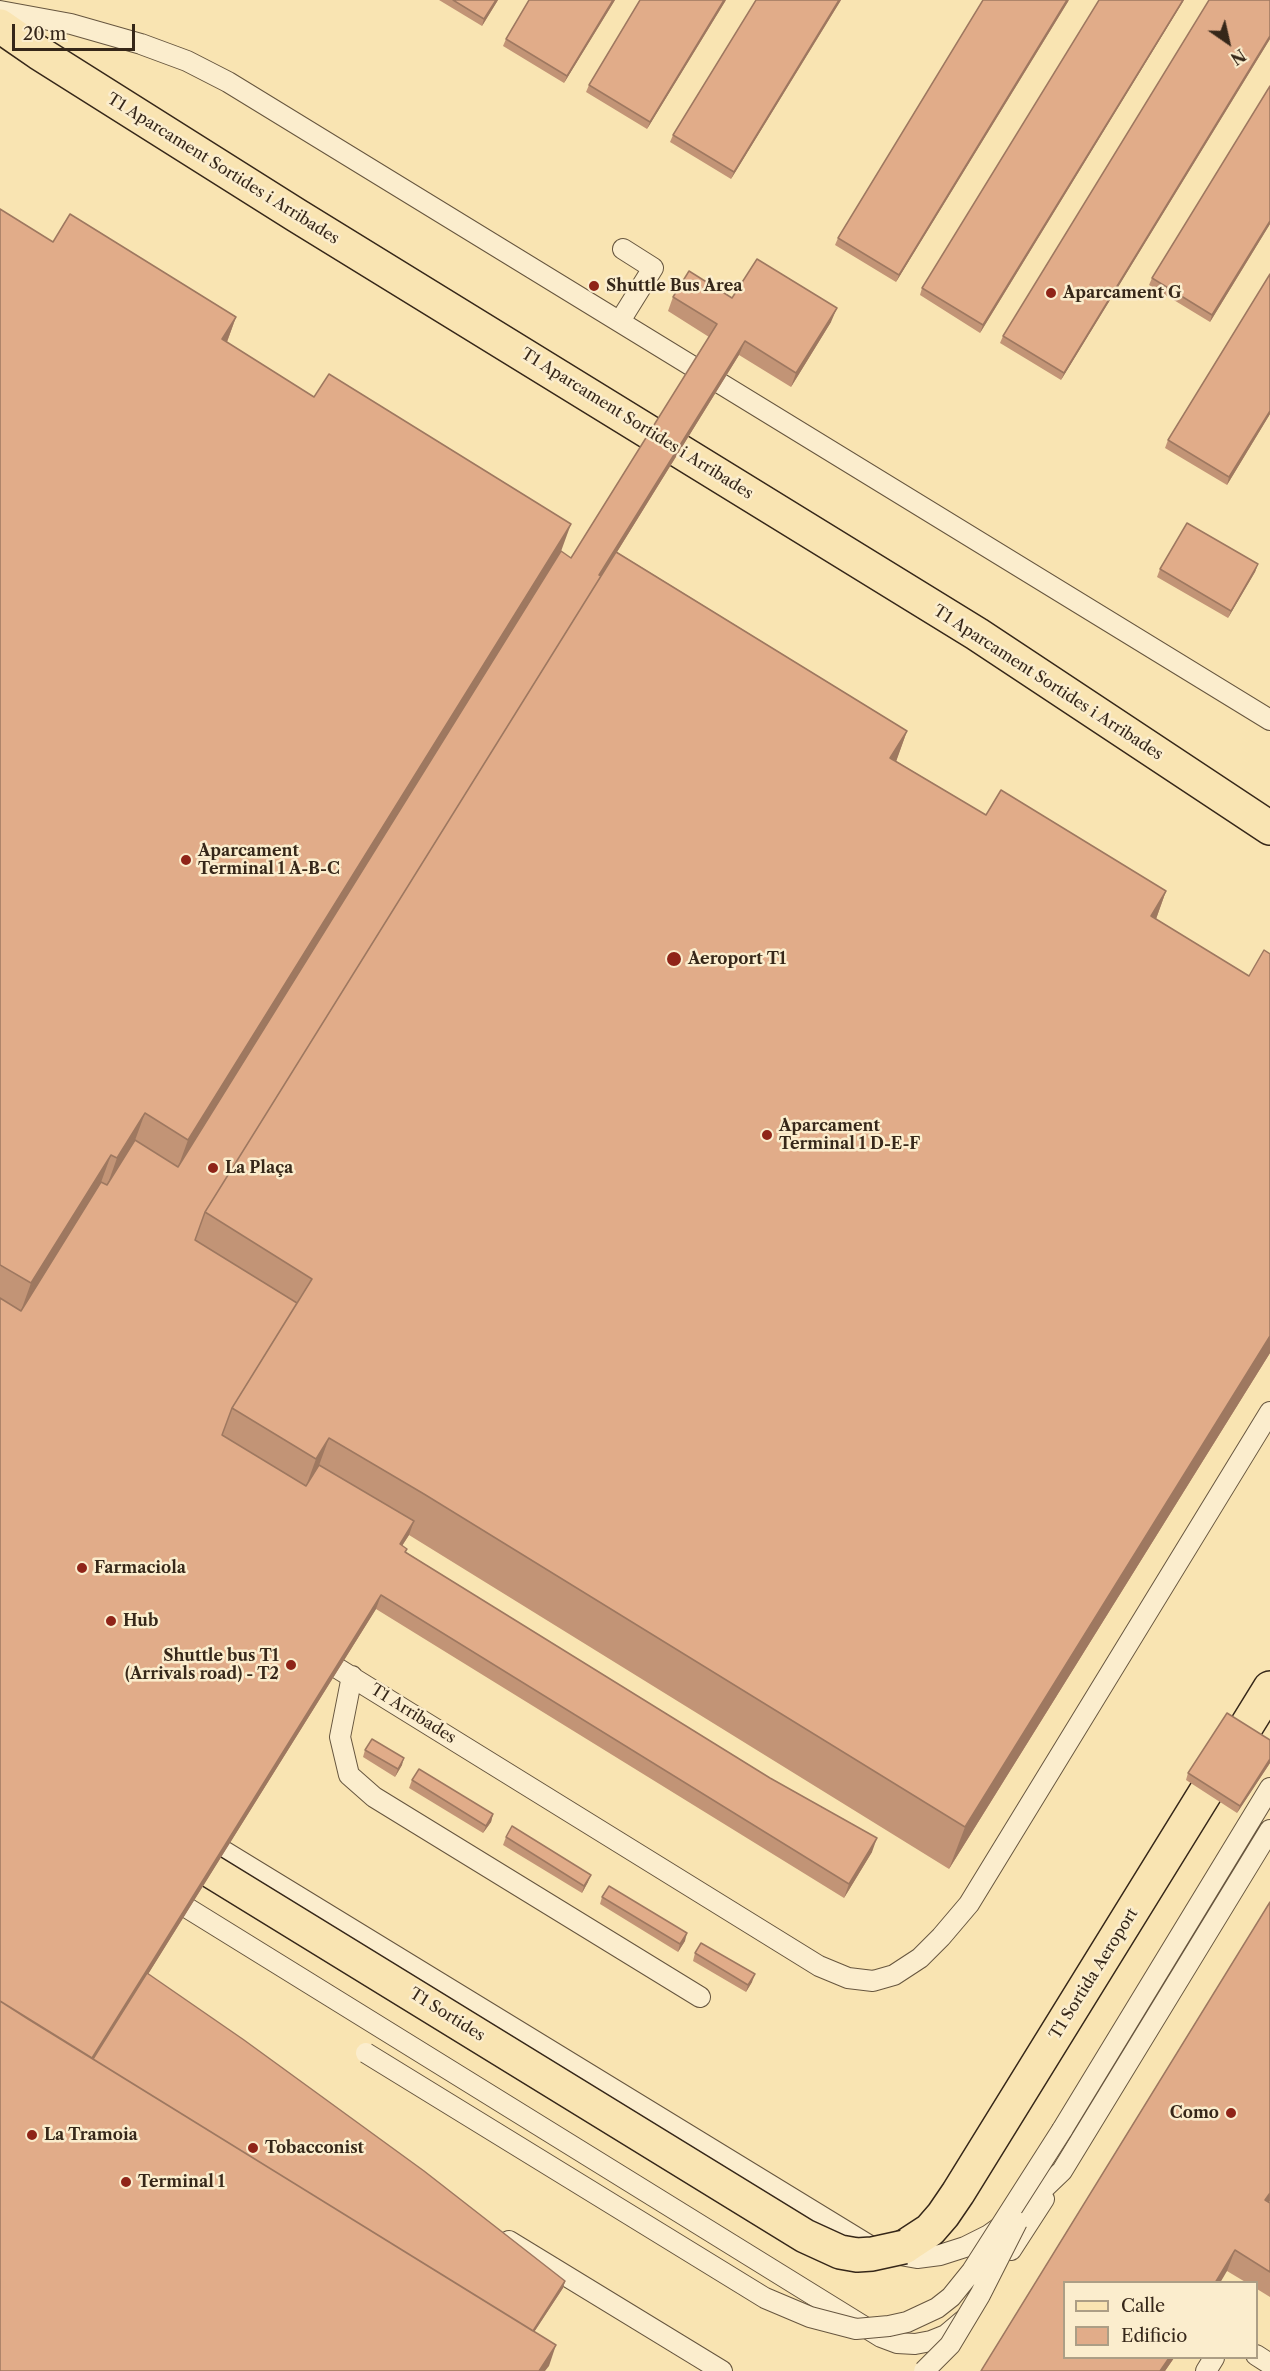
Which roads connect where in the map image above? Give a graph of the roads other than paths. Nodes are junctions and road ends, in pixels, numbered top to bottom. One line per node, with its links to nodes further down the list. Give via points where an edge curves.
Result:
1 (0, 11): 4 (lane, via 71,24 187,61 228,82)
2 (0, 26): 6 (main road, T1 Aparcament Sortides i Arribades, via 306,221 977,634)
3 (623, 249): 4 (lane, via 653,267)
4 (620, 321): 5 (lane)
5 (1270, 720)
6 (1270, 828)
7 (1270, 1412): 9 (lane, T1 Arribades, via 969,1904 921,1958 894,1975 873,1981 848,1978 819,1966)
8 (298, 1644): 9 (lane, T1 Arribades)
9 (352, 1676): 16 (lane, via 340,1737 349,1775 374,1797)
10 (1270, 1688): 21 (main road, T1 Sortida Aeroport, via 958,2193 930,2230)
11 (1270, 1788): 18 (lane)
12 (187, 1828): 19 (lane, via 870,2246 917,2258 965,2247 1013,2218)
13 (1270, 1830): 19 (lane)
14 (146, 1831): 21 (main road, T1 Sortides, bridge, via 805,2236 840,2252 857,2255)
15 (153, 1887): 19 (lane, via 866,2328 897,2343 931,2341 960,2325)
16 (700, 1997)
17 (366, 2053): 18 (lane, bridge, via 765,2298 810,2317 856,2329 890,2326 924,2315 963,2284)
18 (1062, 2130): 23 (lane, bridge, via 981,2295 950,2345)
19 (1062, 2171)
20 (489, 2228): 22 (lane)
21 (904, 2247)
22 (722, 2371)
23 (924, 2371)

